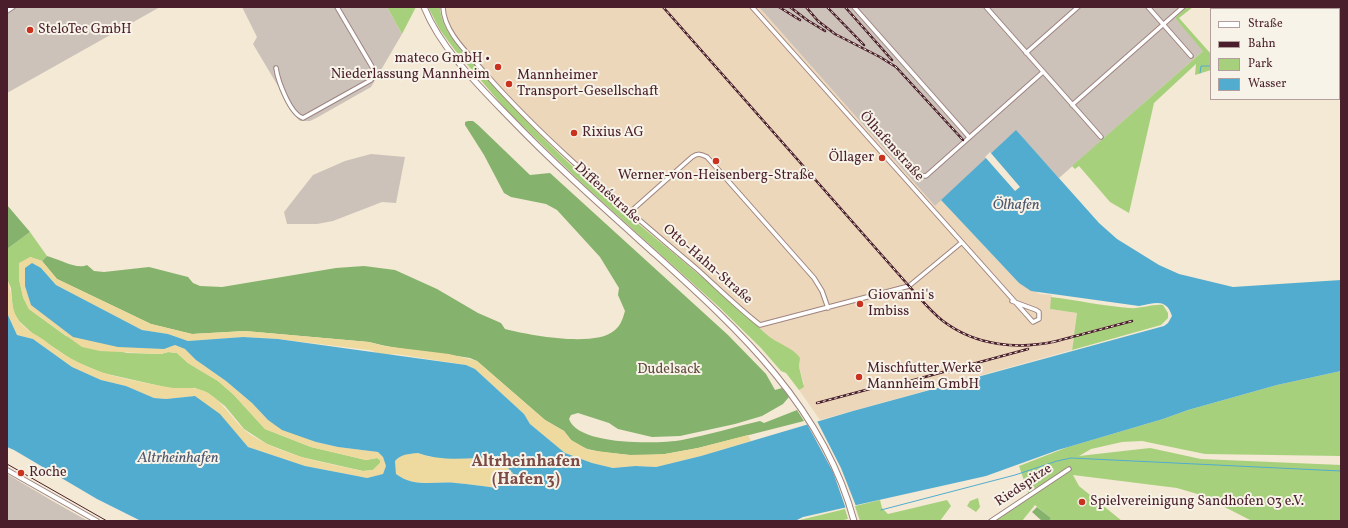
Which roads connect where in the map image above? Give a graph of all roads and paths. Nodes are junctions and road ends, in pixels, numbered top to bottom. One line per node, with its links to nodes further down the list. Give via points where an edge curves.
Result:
1 (14, 7): 11 (street)
2 (337, 7): 15 (street, via 374,70 371,80 303,118 297,115 279,82)
3 (424, 7): 28 (main road, Diffenéstraße, via 443,41 489,96 556,164 723,316 762,356 810,420 829,454)
4 (443, 7): 21 (street, Otto-Hahn-Straße, via 451,32 495,84 571,161)
5 (752, 7): 22 (street, Ölhafenstraße)
6 (854, 7): 19 (street)
7 (986, 7): 13 (street)
8 (1078, 7): 13 (street)
9 (1148, 7): 12 (street)
10 (1183, 7): 12 (street)
11 (7, 11)
12 (1163, 24): 14 (street); 17 (street)
13 (1026, 53): 16 (street)
14 (1192, 56)
15 (276, 68)
16 (1043, 72): 17 (street); 19 (street)
17 (1072, 105): 20 (street)
18 (884, 137): 19 (street, via 913,172 922,177 929,175)
19 (969, 137)
20 (1101, 137)
21 (629, 213): 24 (street, Otto-Hahn-Straße, via 760,325); 24 (street, via 692,157 702,154 814,278)
22 (961, 242): 23 (street, Ölhafenstraße); 24 (street, Otto-Hahn-Straße, via 909,286)
23 (1012, 301): 23 (street, Ölhafenstraße, via 1029,320 1032,322 1039,319 1039,312)
24 (828, 308)
25 (1069, 469): 29 (street, Riedspitze)
26 (7, 470): 27 (street)
27 (97, 521)
28 (854, 521)
29 (991, 521)

